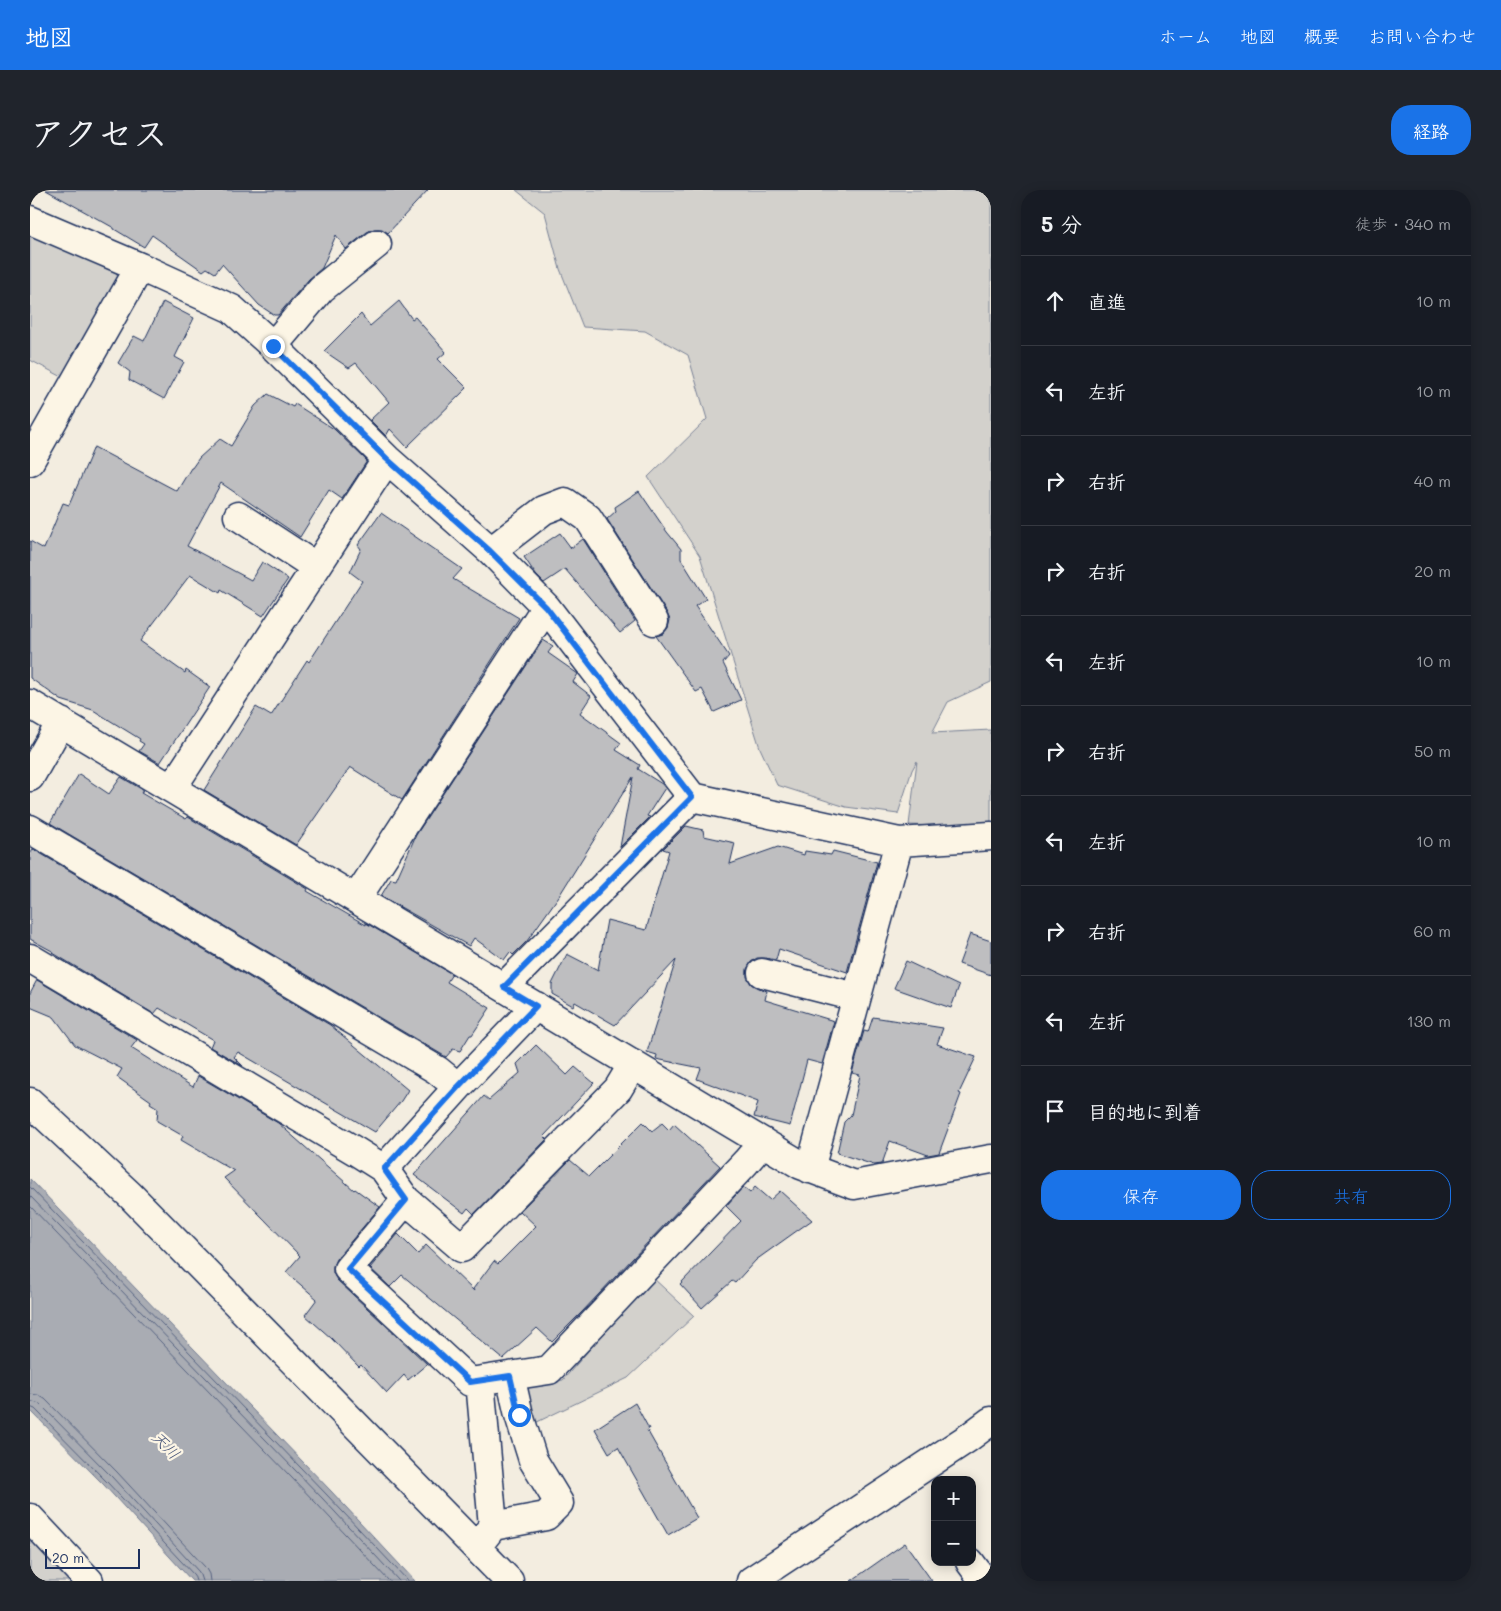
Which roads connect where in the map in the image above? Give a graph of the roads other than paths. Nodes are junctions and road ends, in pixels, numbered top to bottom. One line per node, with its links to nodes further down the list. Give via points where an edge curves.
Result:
1 (30, 220): 3 (street)
2 (377, 244): 4 (street, via 321,289)
3 (140, 267): 4 (street, via 232,309); 6 (street)
4 (273, 346): 5 (street)
5 (387, 459): 8 (street); 9 (street)
6 (30, 461)
7 (238, 516): 9 (street)
8 (490, 551): 10 (street); 11 (street, via 544,510 564,502 588,518)
9 (316, 567): 15 (street)
10 (546, 607): 16 (street); 20 (street)
11 (654, 621)
12 (30, 704): 13 (street)
13 (61, 722): 14 (street); 15 (street)
14 (30, 777)
15 (172, 788): 20 (street)
16 (692, 797): 19 (street); 23 (street)
17 (30, 829): 27 (street, via 437,1070)
18 (991, 836): 19 (street)
19 (899, 842): 24 (street)
20 (356, 899): 23 (street)
21 (30, 958): 32 (street)
22 (762, 973): 24 (street)
23 (504, 987): 25 (street)
24 (856, 997): 31 (street)
25 (536, 1006): 26 (street); 27 (street)
26 (632, 1064): 29 (street); 33 (street, via 618,1089 462,1248)
27 (458, 1087): 32 (street)
28 (30, 1102): 40 (street)
29 (762, 1142): 31 (street); 34 (street, via 549,1370)
30 (991, 1159): 31 (street, via 854,1185)
31 (810, 1168)
32 (384, 1169): 33 (street)
33 (406, 1200): 35 (street, via 348,1269 470,1382)
34 (510, 1376): 35 (street); 40 (street, via 533,1460 559,1503 546,1516)
35 (480, 1381): 40 (street)
36 (991, 1421): 37 (street)
37 (968, 1438): 38 (street); 44 (street)
38 (939, 1476)
39 (30, 1518): 42 (street)
40 (485, 1536): 43 (street)
41 (973, 1566): 45 (street)
42 (89, 1581)
43 (509, 1581)
44 (751, 1581)
45 (984, 1581)

